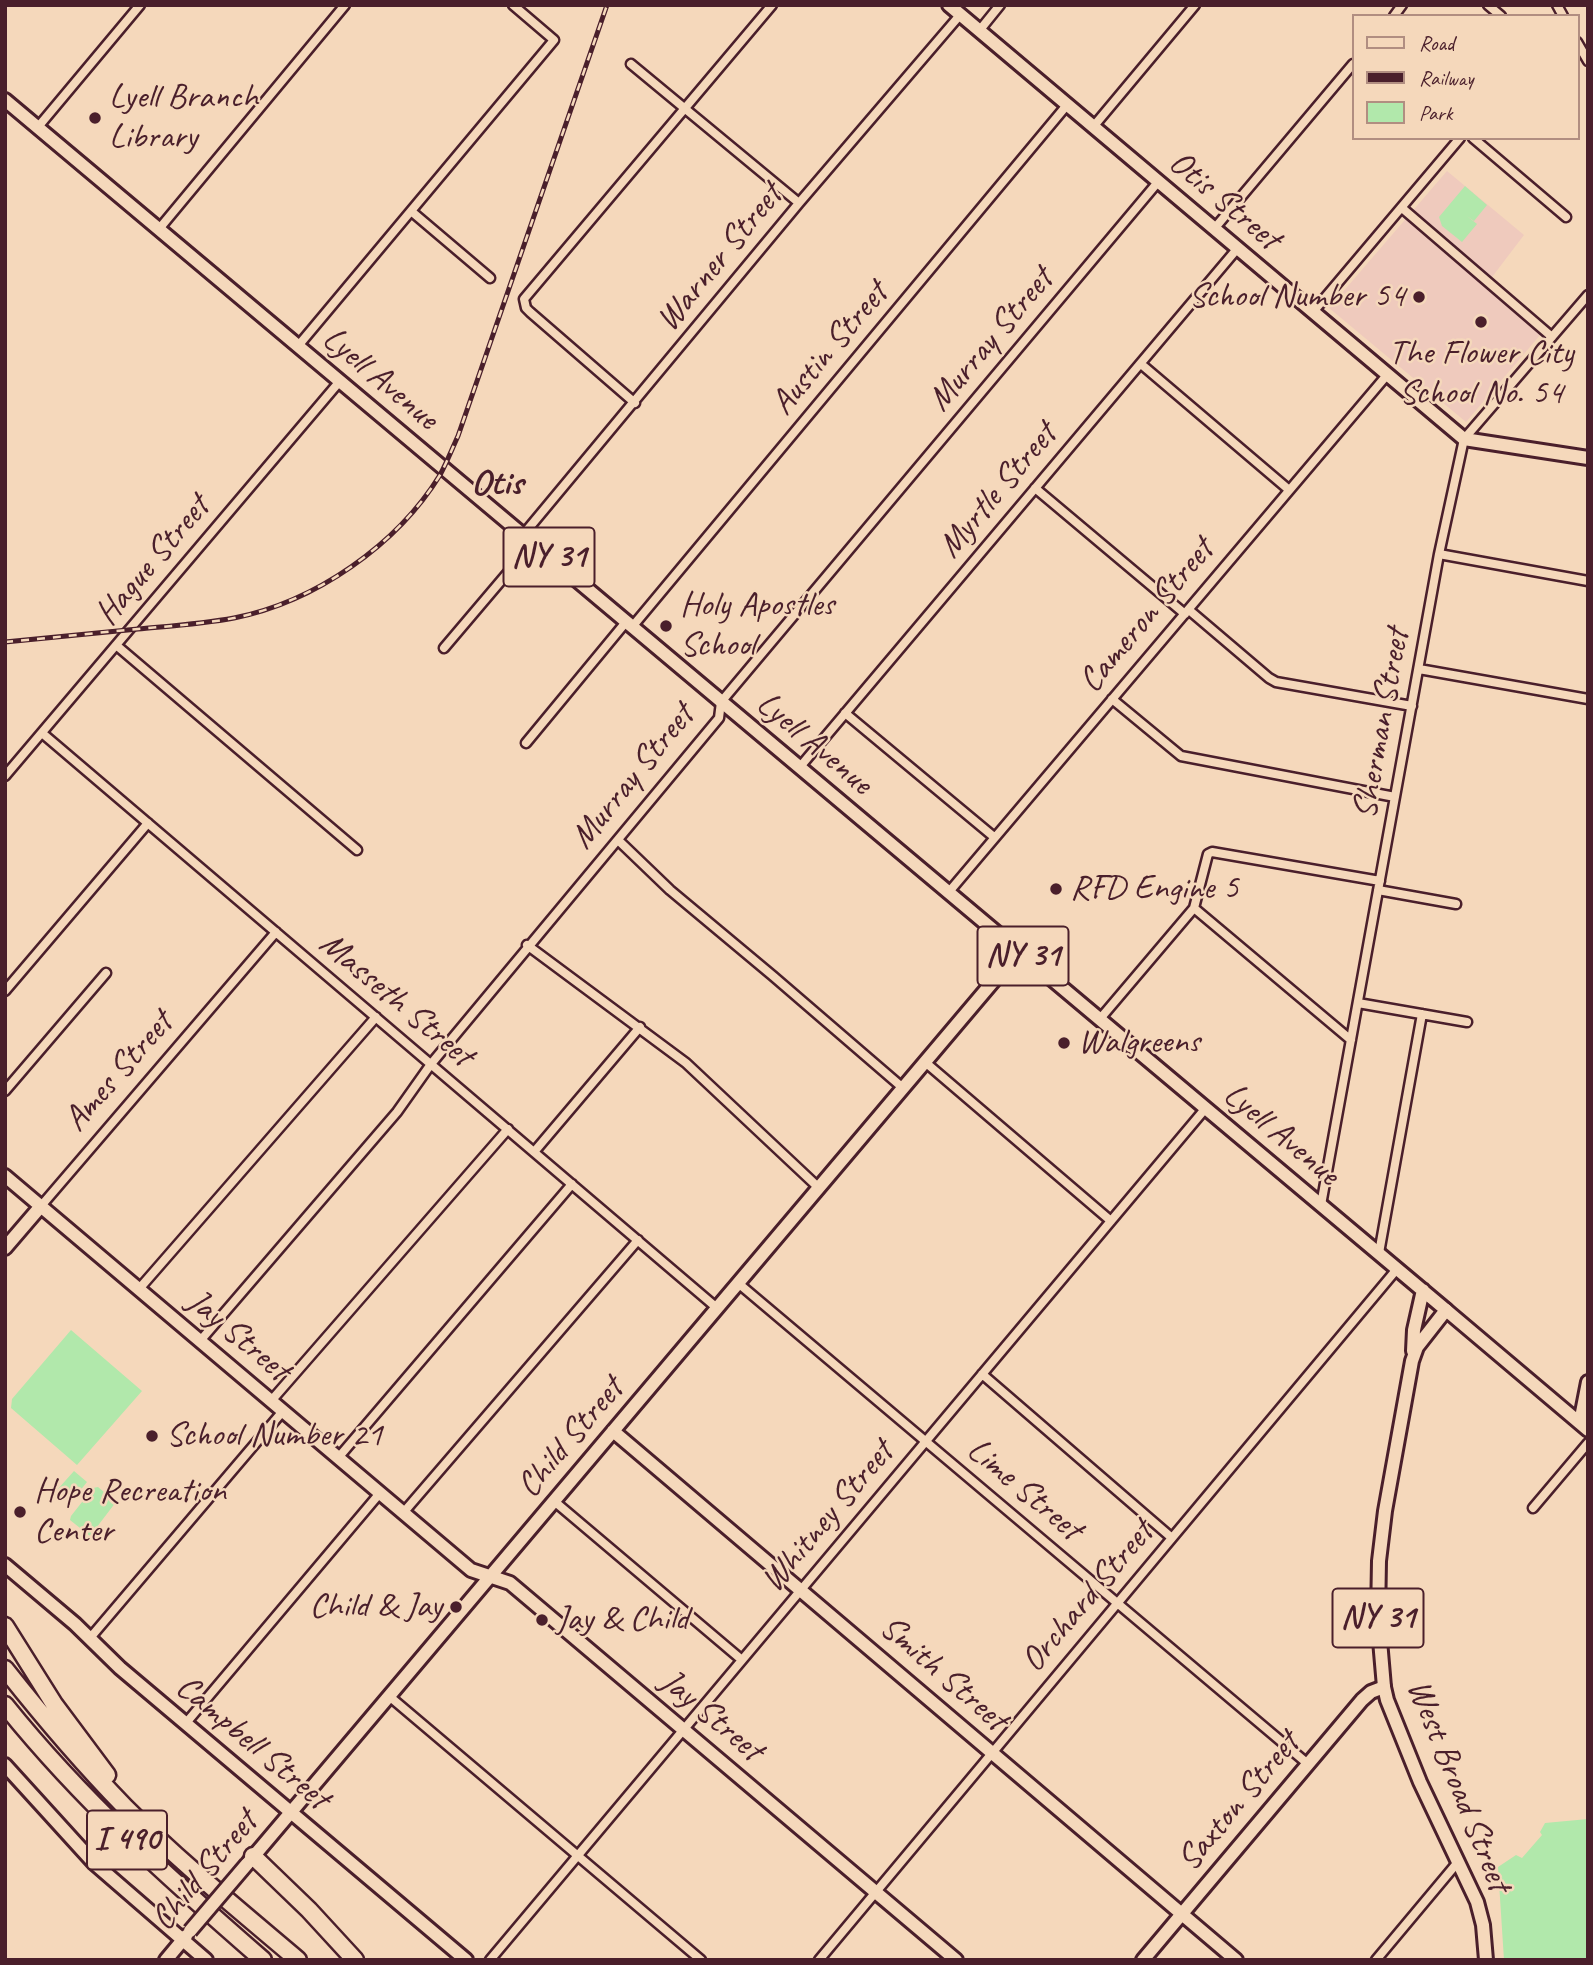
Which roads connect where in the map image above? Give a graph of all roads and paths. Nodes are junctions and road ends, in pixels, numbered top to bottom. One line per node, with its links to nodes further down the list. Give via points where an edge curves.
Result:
1 (139, 5): 17 (street)
2 (345, 5): 26 (street)
3 (513, 5): 24 (street, via 554,40)
4 (772, 5): 16 (street)
5 (949, 5): 8 (street, Otis Street)
6 (1000, 5): 9 (street)
7 (1195, 5): 18 (street)
8 (960, 15): 9 (street, Otis Street); 22 (street, Warner Street)
9 (979, 31): 15 (street, Otis Street)
10 (1579, 45): 11 (street)
11 (1588, 61)
12 (631, 64): 16 (street)
13 (1352, 65): 27 (street)
14 (5, 100): 17 (street, Lyell Avenue / NY 31)
15 (1067, 105): 18 (street, Otis Street); 46 (street, Austin Street)
16 (685, 110): 22 (street); 37 (street, via 524,299 530,312)
17 (38, 127): 26 (street, Lyell Avenue / NY 31)
18 (1093, 127): 21 (street, Otis Street)
19 (1458, 140): 23 (street)
20 (1475, 140): 25 (street)
21 (1158, 182): 27 (street, Otis Street); 52 (street, Murray Street)
22 (799, 203): 37 (street, Warner Street)
23 (1402, 208): 31 (street); 32 (street)
24 (411, 211): 29 (street); 33 (street)
25 (1566, 217)
26 (159, 229): 33 (street, Lyell Avenue / NY 31)
27 (1214, 229): 28 (street, Otis Street)
28 (1237, 249): 31 (street, Otis Street); 34 (street, Myrtle Street)
29 (490, 278)
30 (1588, 295): 32 (street, Sherman Street)
31 (1313, 312): 35 (street, Otis Street)
32 (1552, 337): 38 (street, Sherman Street)
33 (298, 346): 36 (street, Lyell Avenue / NY 31)
34 (1141, 364): 40 (street, Myrtle Street); 41 (street)
35 (1387, 375): 38 (street, Otis Street); 41 (street, Cameron Street)
36 (340, 381): 42 (street, Lyell Avenue / NY 31); 47 (street, Hague Street)
37 (635, 402): 42 (street, Warner Street)
38 (1464, 439): 39 (street); 43 (street, Sherman Street)
39 (1588, 458)
40 (1035, 488): 45 (street); 54 (street, Myrtle Street)
41 (1288, 489): 45 (street, Cameron Street)
42 (528, 539): 46 (street, Lyell Avenue / NY 31); 48 (street, Warner Street)
43 (1439, 554): 44 (street); 49 (street, Sherman Street)
44 (1588, 581)
45 (1186, 612): 50 (street, Cameron Street); 53 (street, via 1276,682)
46 (629, 625): 52 (street, Lyell Avenue / NY 31); 56 (street, Austin Street)
47 (116, 645): 55 (street, Hague Street); 63 (street)
48 (444, 648)
49 (1419, 669): 51 (street); 53 (street, Sherman Street)
50 (1112, 699): 59 (street, via 1174,752 1189,759); 61 (street, Cameron Street)
51 (1588, 699)
52 (721, 702): 57 (street, Lyell Avenue / NY 31); 62 (street, Murray Street, via 719,718)
53 (1412, 706): 59 (street, Sherman Street)
54 (845, 713): 57 (street, Myrtle Street); 61 (street)
55 (42, 733): 58 (street, Hague Street); 60 (street, Masseth Street)
56 (526, 743)
57 (799, 768): 65 (street, Lyell Avenue / NY 31)
58 (5, 776)
59 (1395, 797): 64 (street, Sherman Street)
60 (148, 823): 68 (street, Masseth Street); 72 (street)
61 (994, 838): 65 (street, Cameron Street)
62 (618, 840): 69 (street, Murray Street); 82 (street)
63 (357, 850)
64 (1379, 886): 66 (street); 67 (street, via 1212,852 1205,859); 73 (street, Sherman Street)
65 (948, 892): 70 (street, Lyell Avenue / NY 31)
66 (1456, 904)
67 (1194, 908): 76 (street); 79 (street)
68 (276, 932): 75 (street, Masseth Street); 91 (street, Ames Street)
69 (527, 946): 78 (street); 81 (street, Murray Street)
70 (1018, 952): 76 (street, Lyell Avenue / NY 31); 80 (street, Child Street)
71 (106, 973): 83 (street)
72 (5, 991)
73 (1358, 1003): 74 (street); 79 (street, Sherman Street)
74 (1422, 1014): 77 (street); 95 (street)
75 (376, 1017): 81 (street, Masseth Street); 98 (street)
76 (1099, 1020): 84 (street, Lyell Avenue / NY 31)
77 (1467, 1022)
78 (640, 1027): 86 (street); 89 (street, via 687,1063)
79 (1351, 1040): 90 (street, Sherman Street)
80 (925, 1062): 82 (street, Child Street); 92 (street)
81 (431, 1064): 85 (street, Masseth Street); 102 (street, Murray Street, via 397,1112)
82 (902, 1088): 89 (street, Child Street)
83 (5, 1091)
84 (1205, 1109): 90 (street, Lyell Avenue / NY 31); 92 (street, Whitney Street)
85 (508, 1129): 86 (street, Masseth Street); 106 (street)
86 (534, 1152): 88 (street, Masseth Street)
87 (5, 1176): 91 (street, Jay Street)
88 (572, 1184): 93 (street, Masseth Street); 112 (street)
89 (818, 1188): 97 (street, Child Street)
90 (1321, 1205): 95 (street, Lyell Avenue / NY 31)
91 (41, 1206): 94 (street, Ames Street); 98 (street, Jay Street)
92 (1111, 1221): 104 (street, Whitney Street)
93 (638, 1240): 100 (street, Masseth Street); 116 (street)
94 (5, 1248)
95 (1379, 1253): 96 (street, Lyell Avenue / NY 31)
96 (1397, 1269): 99 (street, Lyell Avenue / NY 31); 117 (street, Orchard Street)
97 (738, 1283): 100 (street, Child Street); 110 (street, Lime Street)
98 (139, 1289): 102 (street, Jay Street)
99 (1423, 1290): 101 (street, Lyell Avenue / NY 31); 103 (street, NY 31)
100 (717, 1308): 109 (street, Child Street)
101 (1446, 1310): 103 (street, West Broad Street / NY 31, via 1417,1347); 108 (street, Lyell Avenue)
102 (200, 1341): 106 (street, Jay Street)
103 (1412, 1362): 126 (street, West Broad Street / NY 31, via 1379,1561)
104 (982, 1374): 110 (street, Whitney Street); 117 (street)
105 (1588, 1381): 108 (street)
106 (271, 1401): 107 (street, Jay Street)
107 (283, 1411): 112 (street, Jay Street); 123 (street)
108 (1584, 1427)
109 (612, 1432): 114 (street, Child Street); 120 (street, Smith Street)
110 (926, 1441): 120 (street, Whitney Street); 121 (street, Lime Street)
111 (1588, 1443): 115 (street)
112 (338, 1458): 113 (street, Jay Street)
113 (380, 1493): 116 (street, Jay Street); 129 (street)
114 (554, 1501): 119 (street, Child Street); 124 (street)
115 (1533, 1508)
116 (403, 1513): 119 (street, Jay Street, via 471,1570)
117 (1172, 1538): 121 (street, Orchard Street)
118 (5, 1565): 123 (street, Campbell Street)
119 (491, 1576): 127 (street, Child Street); 130 (street, Jay Street, via 510,1583)
120 (801, 1590): 124 (street, Whitney Street); 131 (street, Smith Street)
121 (1117, 1603): 131 (street, Orchard Street); 132 (street, Lime Street)
122 (5, 1626): 135 (highway, via 68,1723)
123 (90, 1638): 129 (street, Campbell Street)
124 (742, 1660): 130 (street, Whitney Street)
125 (5, 1669): 135 (highway, I 490, via 84,1764)
126 (1384, 1687): 132 (street, Saxton Street, via 1362,1700); 138 (street, West Broad Street / NY 31, via 1395,1723)
127 (389, 1696): 134 (street, Child Street); 136 (street)
128 (5, 1705): 144 (highway, I 490, via 126,1839)
129 (186, 1723): 134 (street, Campbell Street)
130 (683, 1729): 136 (street, Whitney Street); 139 (street, Jay Street)
131 (992, 1753): 139 (street, Orchard Street); 140 (street, Smith Street)
132 (1308, 1764): 140 (street, Saxton Street)
133 (5, 1765): 141 (street, via 86,1854)
134 (291, 1812): 137 (street, Child Street); 147 (street, Campbell Street)
135 (162, 1842): 145 (highway, I 490)
136 (578, 1855): 148 (street, Whitney Street); 149 (street)
137 (250, 1860): 141 (street, Child Street, bridge); 146 (highway, via 309,1910)
138 (1458, 1862): 154 (street); 155 (street, West Broad Street / NY 31, via 1480,1913)
139 (875, 1892): 150 (street, Orchard Street); 151 (street, Jay Street)
140 (1182, 1914): 152 (street, Saxton Street); 153 (street, Smith Street)
141 (187, 1936): 142 (street, Child Street); 143 (street)
142 (166, 1960)
143 (206, 1960)
144 (263, 1960)
145 (298, 1960)
146 (355, 1960)
147 (466, 1960)
148 (490, 1960)
149 (701, 1960)
150 (818, 1960)
151 (956, 1960)
152 (1143, 1960)
153 (1236, 1960)
154 (1376, 1960)
155 (1486, 1960)

